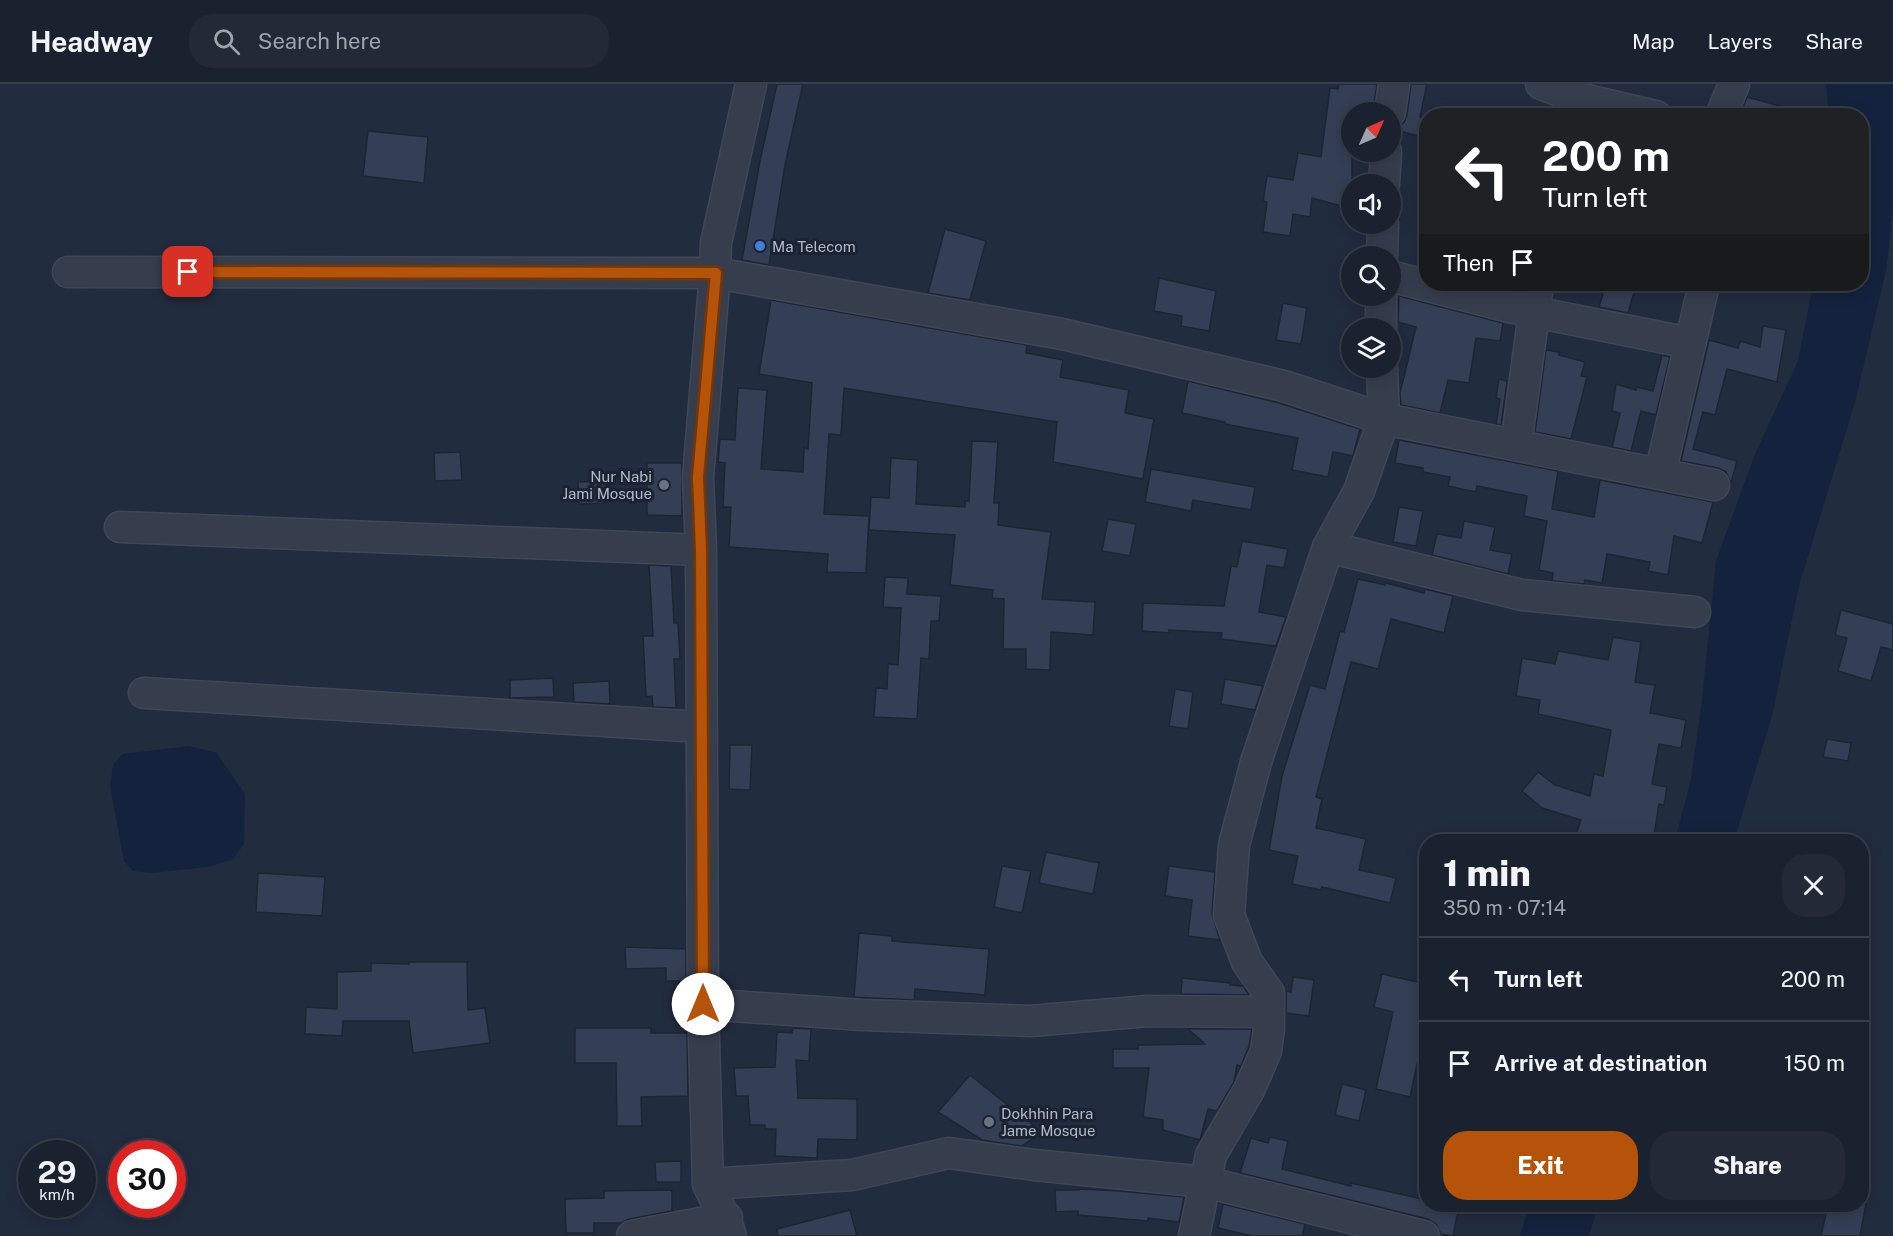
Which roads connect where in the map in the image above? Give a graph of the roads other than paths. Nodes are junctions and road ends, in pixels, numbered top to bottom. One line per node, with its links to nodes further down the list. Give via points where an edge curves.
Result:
1 (751, 84): 10 (street, via 716,243)
2 (1394, 84): 6 (street)
3 (1541, 84): 5 (street)
4 (1734, 84): 8 (street)
5 (1574, 99): 7 (street)
6 (1391, 102)
7 (1617, 108)
8 (1724, 108)
9 (68, 272): 10 (street)
10 (716, 273): 18 (street, via 1062,334 1284,386); 24 (street, via 698,477)
11 (1401, 278): 12 (street)
12 (1419, 280)
13 (1494, 291): 15 (street)
14 (1702, 291): 16 (street)
15 (1536, 297): 16 (street); 19 (street)
16 (1690, 343): 20 (street)
17 (1382, 378): 18 (street)
18 (1384, 419): 19 (street); 23 (street, via 1359,491)
19 (1516, 445): 20 (street)
20 (1660, 474): 21 (street)
21 (1713, 485)
22 (120, 527): 24 (street)
23 (1328, 547): 25 (street, via 1522,595); 29 (street, via 1256,762 1233,845 1229,915 1247,962 1269,993)
24 (701, 550): 27 (street)
25 (1695, 612)
26 (144, 693): 27 (street)
27 (701, 727): 28 (street)
28 (703, 1004): 29 (street, via 1030,1021 1148,1011); 31 (street)
29 (1269, 1012): 30 (street, via 1266,1051 1249,1090 1210,1155)
30 (1205, 1182): 31 (street, via 949,1154 852,1175); 34 (street); 35 (street)
31 (708, 1184): 32 (street)
32 (729, 1227): 33 (street)
33 (632, 1236)
34 (1194, 1236)
35 (1424, 1236)

